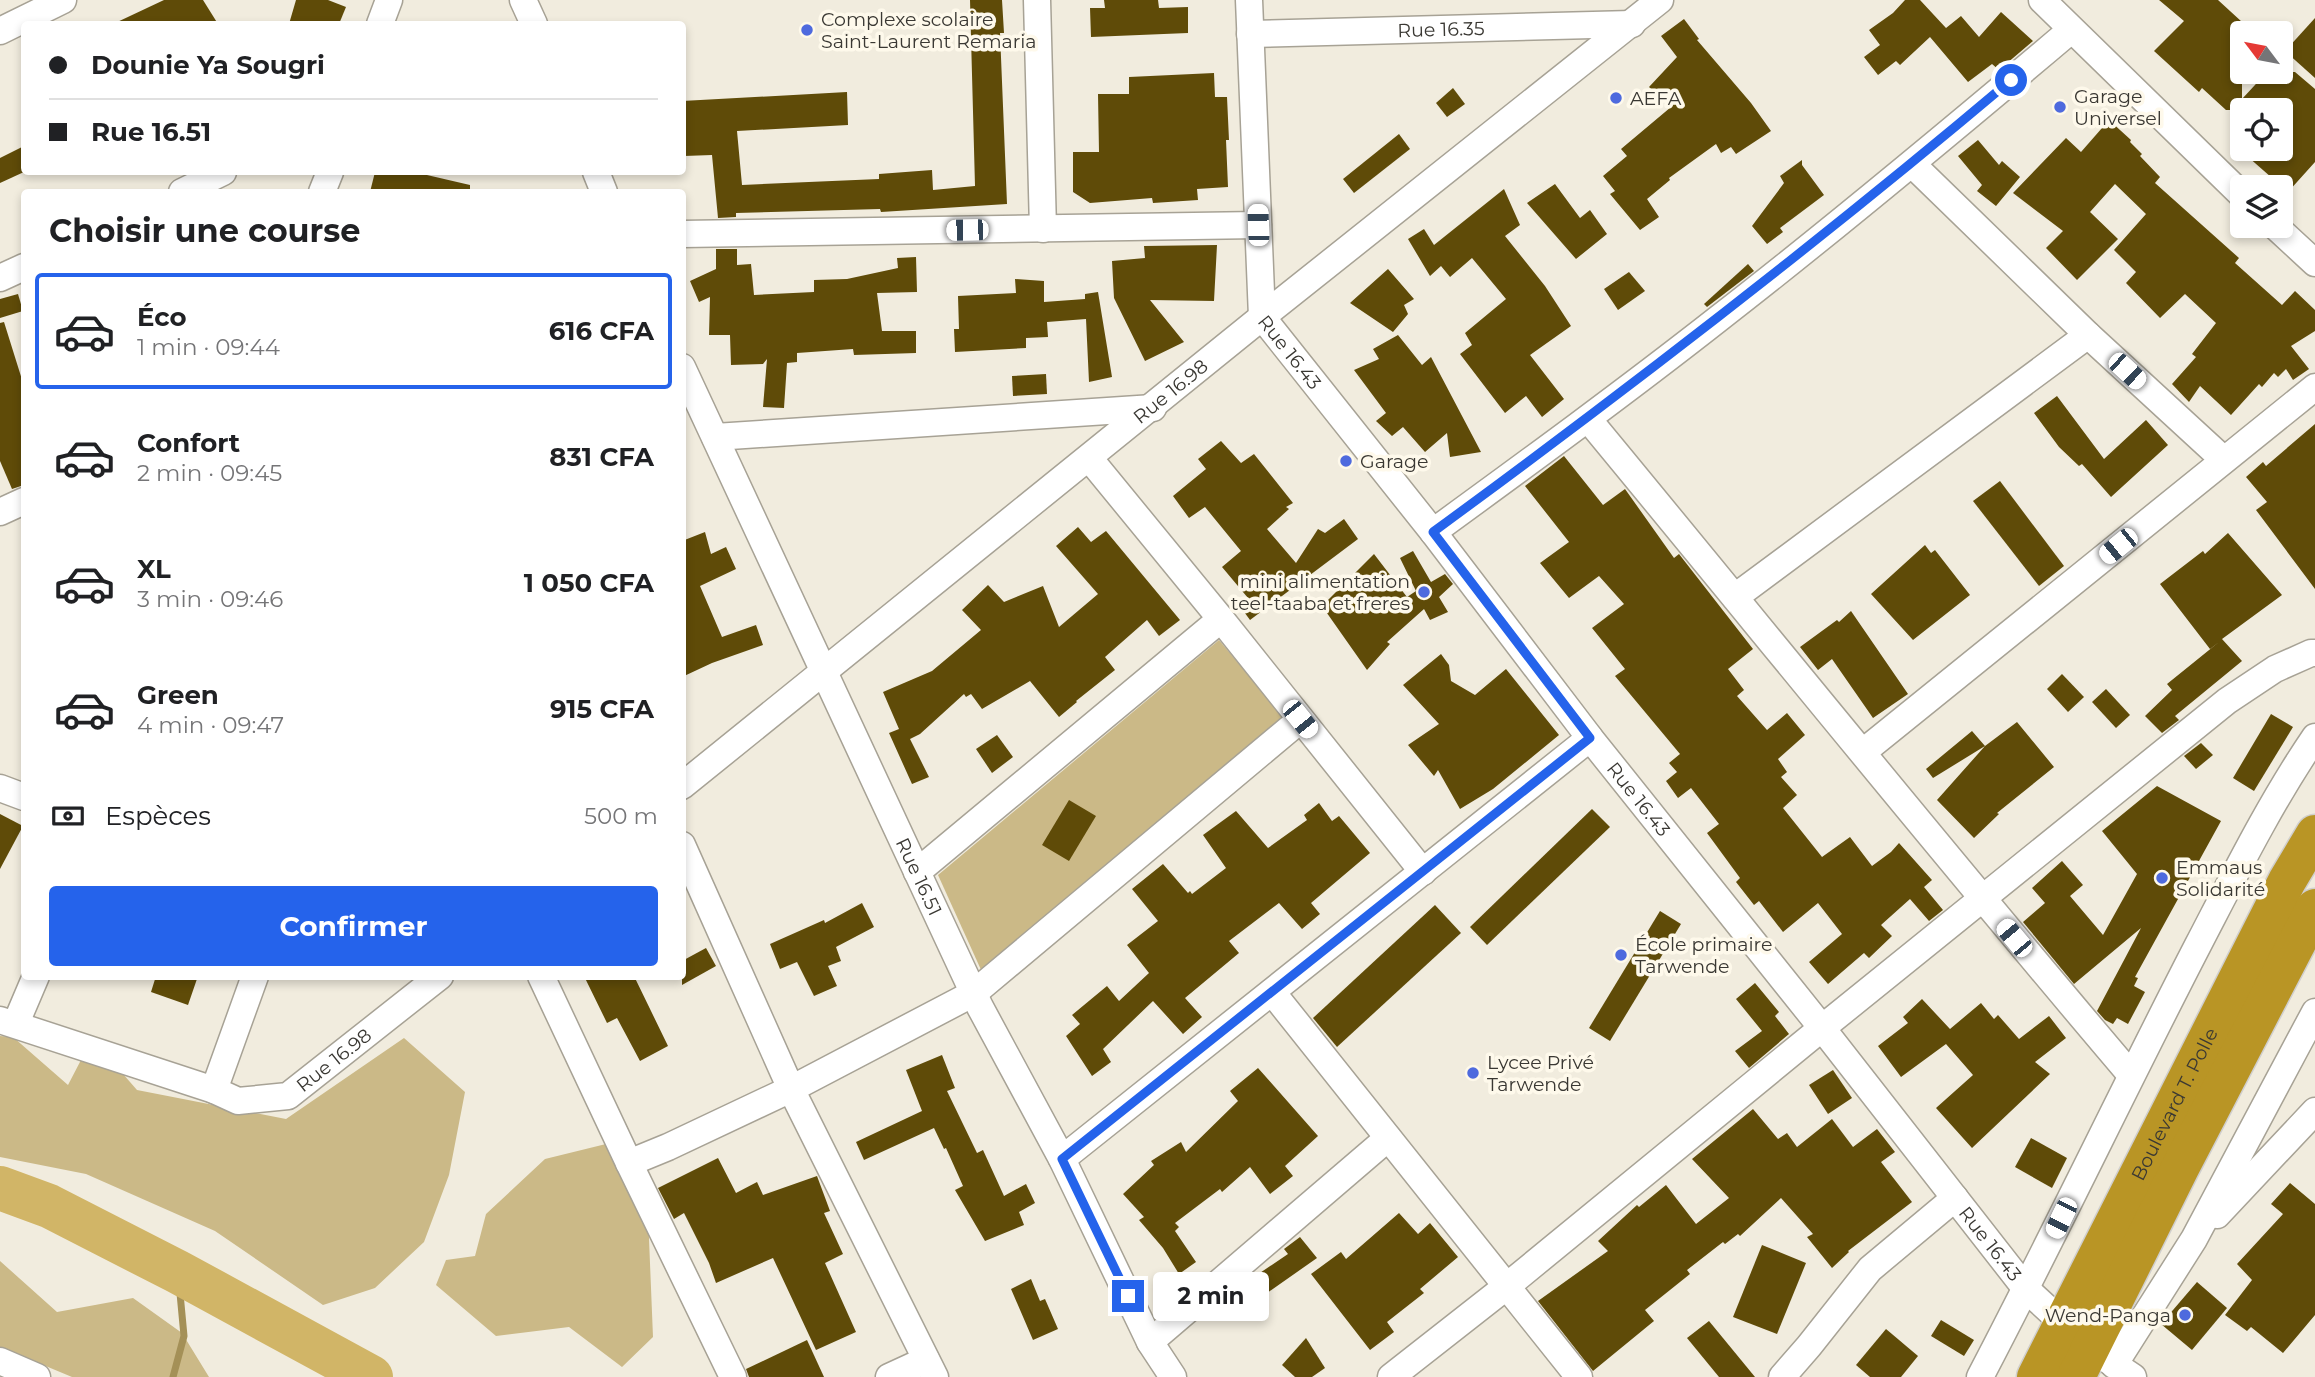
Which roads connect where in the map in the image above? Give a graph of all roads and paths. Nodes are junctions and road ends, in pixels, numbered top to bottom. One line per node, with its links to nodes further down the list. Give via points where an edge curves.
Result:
1 (63, 0): 10 (street)
2 (523, 0): 7 (street)
3 (1037, 0): 17 (street)
4 (1249, 0): 11 (street, Rue 16.43)
5 (1660, 0): 8 (street, Rue 16.98)
6 (2051, 3): 9 (street)
7 (533, 21)
8 (1632, 24): 11 (street, Rue 16.35); 23 (street, Rue 16.98)
9 (2071, 30): 12 (street); 14 (street)
10 (0, 31)
11 (1250, 34): 16 (street, Rue 16.43)
12 (1912, 164): 24 (street); 28 (street)
13 (217, 175): 15 (street)
14 (2230, 183)
15 (188, 189)
16 (1258, 225): 17 (street); 23 (street, Rue 16.43)
17 (1043, 229): 18 (street)
18 (686, 234)
19 (2288, 238): 20 (street)
20 (2315, 263)
21 (21, 268): 22 (street)
22 (0, 278)
23 (1262, 317): 27 (street, Rue 16.98); 34 (street, Rue 16.43)
24 (2088, 335): 31 (street); 35 (street)
25 (686, 375): 29 (street, Rue 16.51)
26 (2315, 387): 31 (street)
27 (1153, 408): 29 (street); 30 (street, Rue 16.98)
28 (1588, 419): 34 (street); 35 (street)
29 (715, 437): 38 (street, Rue 16.51)
30 (1089, 458): 36 (street); 38 (street, Rue 16.98)
31 (2224, 460): 42 (street)
32 (21, 502): 33 (street)
33 (0, 512)
34 (1433, 532): 41 (street, Rue 16.43)
35 (1735, 597): 42 (street)
36 (1221, 619): 39 (street); 48 (street)
37 (2315, 653): 50 (street, via 2275,669 2227,701)
38 (825, 673): 43 (street, Rue 16.98); 48 (street, Rue 16.51)
39 (1300, 719): 49 (street); 57 (street)
40 (2315, 737): 61 (street, via 2283,784)
41 (1590, 738): 49 (street); 60 (street, Rue 16.43)
42 (1863, 752): 50 (street)
43 (686, 783)
44 (0, 788): 45 (street)
45 (21, 796)
46 (2315, 834): 73 (highway, Boulevard T. Polle, via 2287,881)
47 (686, 854): 62 (street)
48 (917, 872): 57 (street, Rue 16.51)
49 (1423, 872): 56 (street)
50 (1981, 899): 60 (street); 61 (street)
51 (2315, 908): 73 (highway, Boulevard T. Polle)
52 (34, 980): 59 (street)
53 (254, 980): 63 (street)
54 (435, 980): 63 (street, Rue 16.98, via 288,1096 238,1101)
55 (543, 980): 67 (street)
56 (1272, 992): 65 (street); 66 (street)
57 (974, 993): 62 (street); 66 (street, Rue 16.51)
58 (2315, 1012): 69 (street)
59 (8, 1021): 63 (street, Rue 16.98)
60 (1822, 1028): 68 (street, Rue 16.43); 70 (street)
61 (2131, 1075): 71 (street)
62 (791, 1089): 67 (street); 75 (street)
63 (215, 1090)
64 (2315, 1111): 69 (street)
65 (1388, 1138): 70 (street); 72 (street)
66 (1062, 1159): 72 (street, Rue 16.51)
67 (629, 1163): 77 (street)
68 (1955, 1198): 71 (street, Rue 16.43); 82 (street, via 1870,1269)
69 (2194, 1239): 73 (street)
70 (1507, 1286): 80 (street); 81 (street)
71 (2026, 1289): 73 (street, Rue 16.43); 83 (street)
72 (1150, 1342): 79 (street, Rue 16.51)
73 (2095, 1358): 84 (highway, Boulevard T. Polle)
74 (0, 1361): 76 (street)
75 (931, 1368): 78 (street)
76 (37, 1377)
77 (733, 1377)
78 (889, 1377)
79 (1173, 1377)
80 (1391, 1377)
81 (1579, 1377)
82 (1782, 1377)
83 (1980, 1377)
84 (2036, 1377)

